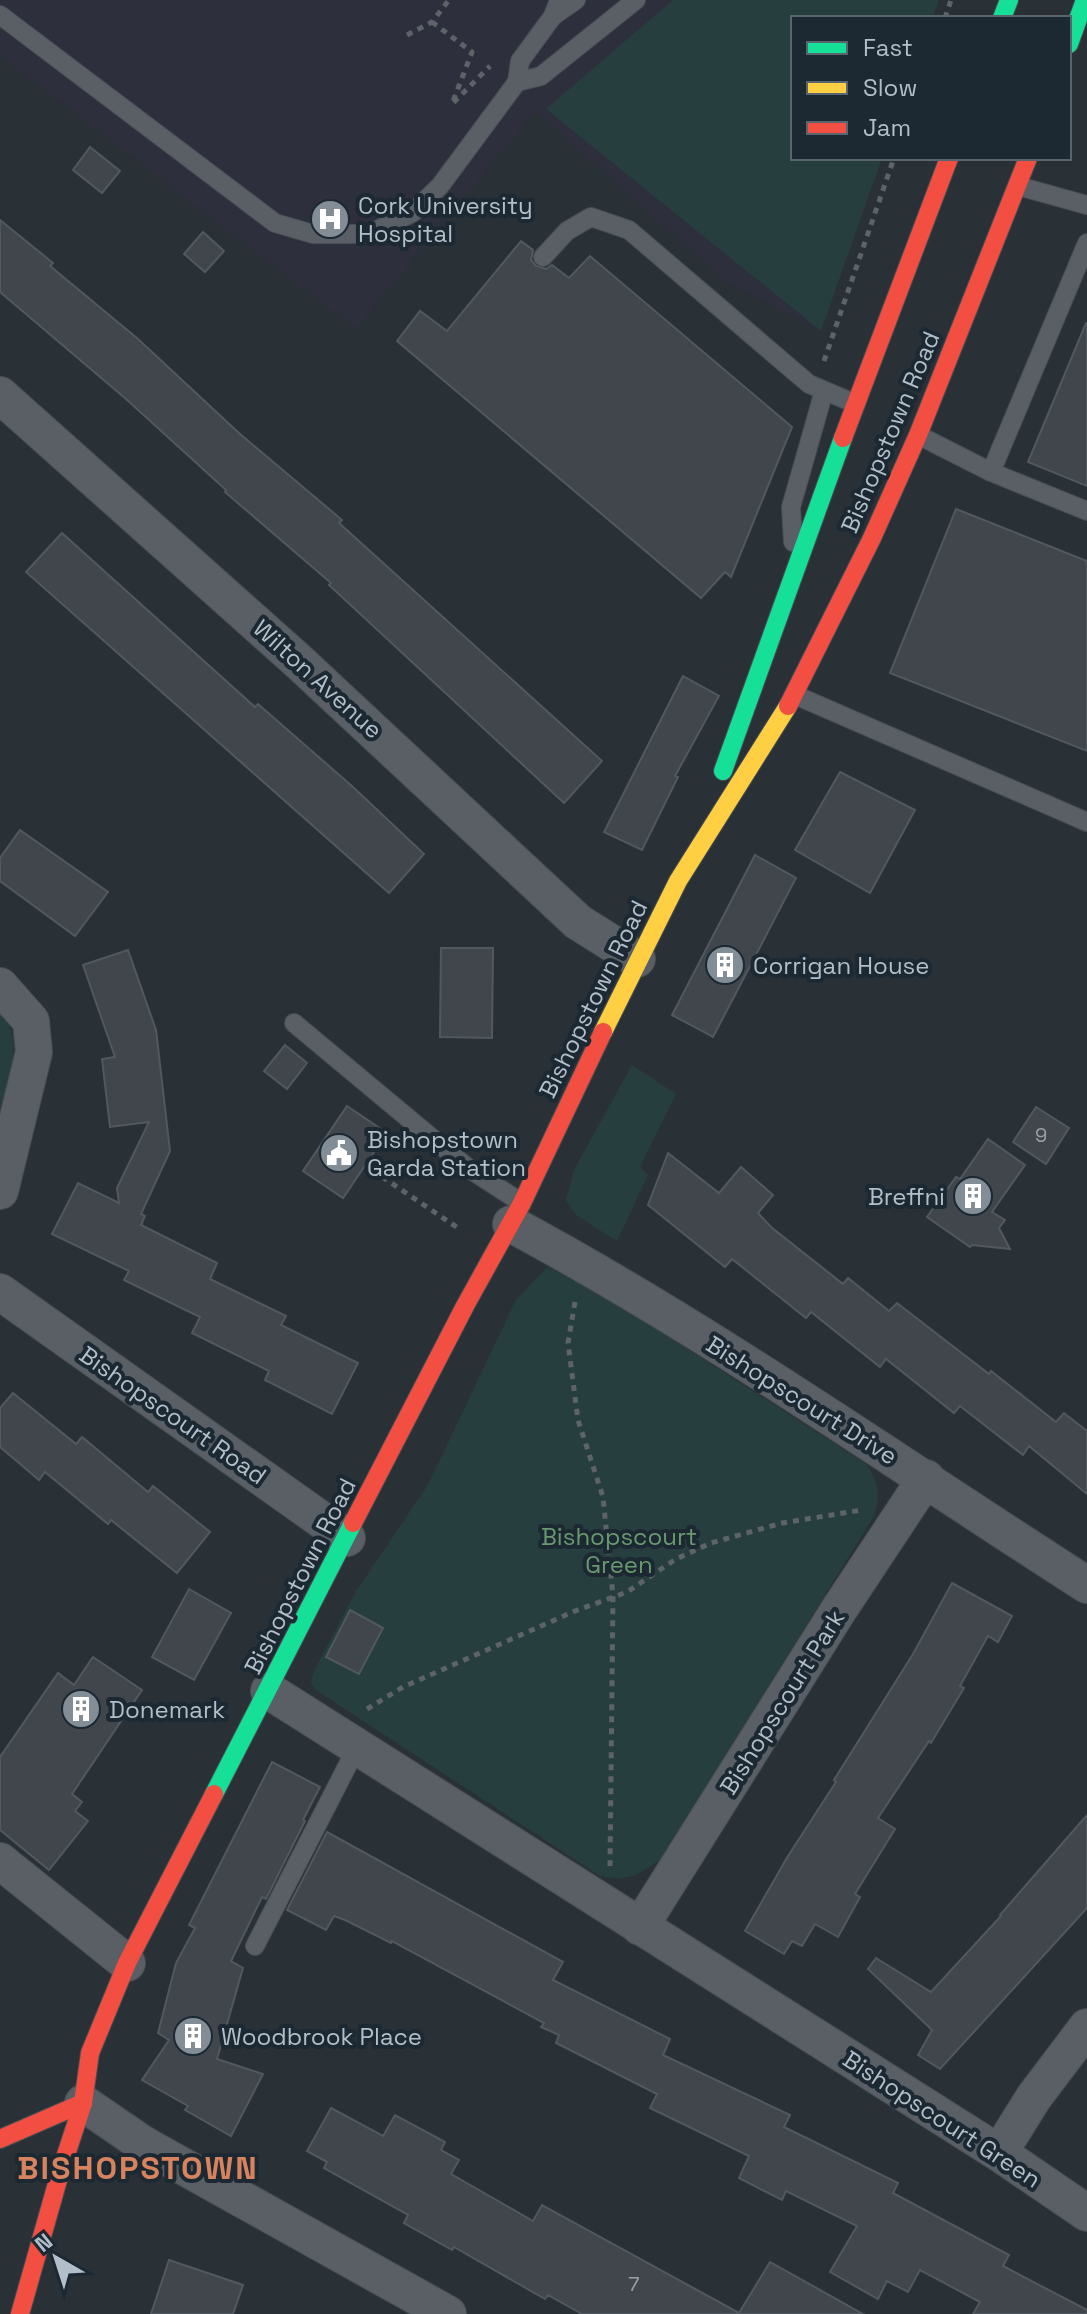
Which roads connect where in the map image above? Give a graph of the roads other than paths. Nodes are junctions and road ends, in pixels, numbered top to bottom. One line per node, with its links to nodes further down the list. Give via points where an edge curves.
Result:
1 (576, 0): 4 (lane)
2 (636, 0): 7 (lane, via 541,76)
3 (1085, 0): 6 (main road)
4 (556, 8): 7 (lane, via 520,61)
5 (0, 15): 7 (lane, via 275,223 313,234 369,234 412,213 440,186)
6 (1071, 38)
7 (517, 82)
8 (948, 160): 16 (main road, Bishopstown Road)
9 (1027, 160): 10 (main road, Bishopstown Road)
10 (1018, 186): 11 (lane); 17 (main road, Bishopstown Road)
11 (1087, 205)
12 (1087, 243): 18 (lane)
13 (543, 257): 14 (lane, via 567,231 591,217 629,230 766,349)
14 (824, 391): 16 (lane); 20 (lane, via 791,507)
15 (0, 395): 24 (street, Wilton Avenue, via 351,709 578,922)
16 (856, 404): 20 (main road, Bishopstown Road)
17 (918, 435): 18 (lane); 21 (main road, Bishopstown Road)
18 (991, 472): 19 (lane)
19 (1087, 511)
20 (795, 577): 23 (main road, Bishopstown Road, via 759,684)
21 (795, 695): 22 (lane); 23 (main road, Bishopstown Road)
22 (1087, 822)
23 (678, 881): 24 (main road, Bishopstown Road)
24 (637, 959): 28 (main road, Bishopstown Road)
25 (0, 986): 27 (street, via 31,1021 34,1052)
26 (294, 1023): 28 (lane)
27 (0, 1191)
28 (517, 1213): 30 (street, Bishopscourt Drive, via 582,1263); 31 (main road, Bishopstown Road)
29 (0, 1292): 31 (street, Bishopscourt Road)
30 (926, 1478): 32 (street, Bishopscourt Drive); 36 (street, Bishopscourt Park)
31 (347, 1538): 33 (main road, Bishopstown Road)
32 (1087, 1585)
33 (269, 1691): 34 (street, Bishopscourt Green); 38 (main road, Bishopstown Road)
34 (345, 1739): 36 (street, Bishopscourt Green); 37 (lane)
35 (0, 1861): 38 (street)
36 (640, 1927): 42 (street, Bishopscourt Green)
37 (255, 1946)
38 (127, 1963): 40 (main road, Bishopstown Road, via 90,2053)
39 (1087, 2027): 42 (street)
40 (83, 2103): 41 (main road); 44 (main road, Bishopstown Road); 45 (street, via 143,2144)
41 (0, 2139)
42 (999, 2153): 43 (street, Bishopscourt Green)
43 (1087, 2213)
44 (20, 2314)
45 (448, 2314)

